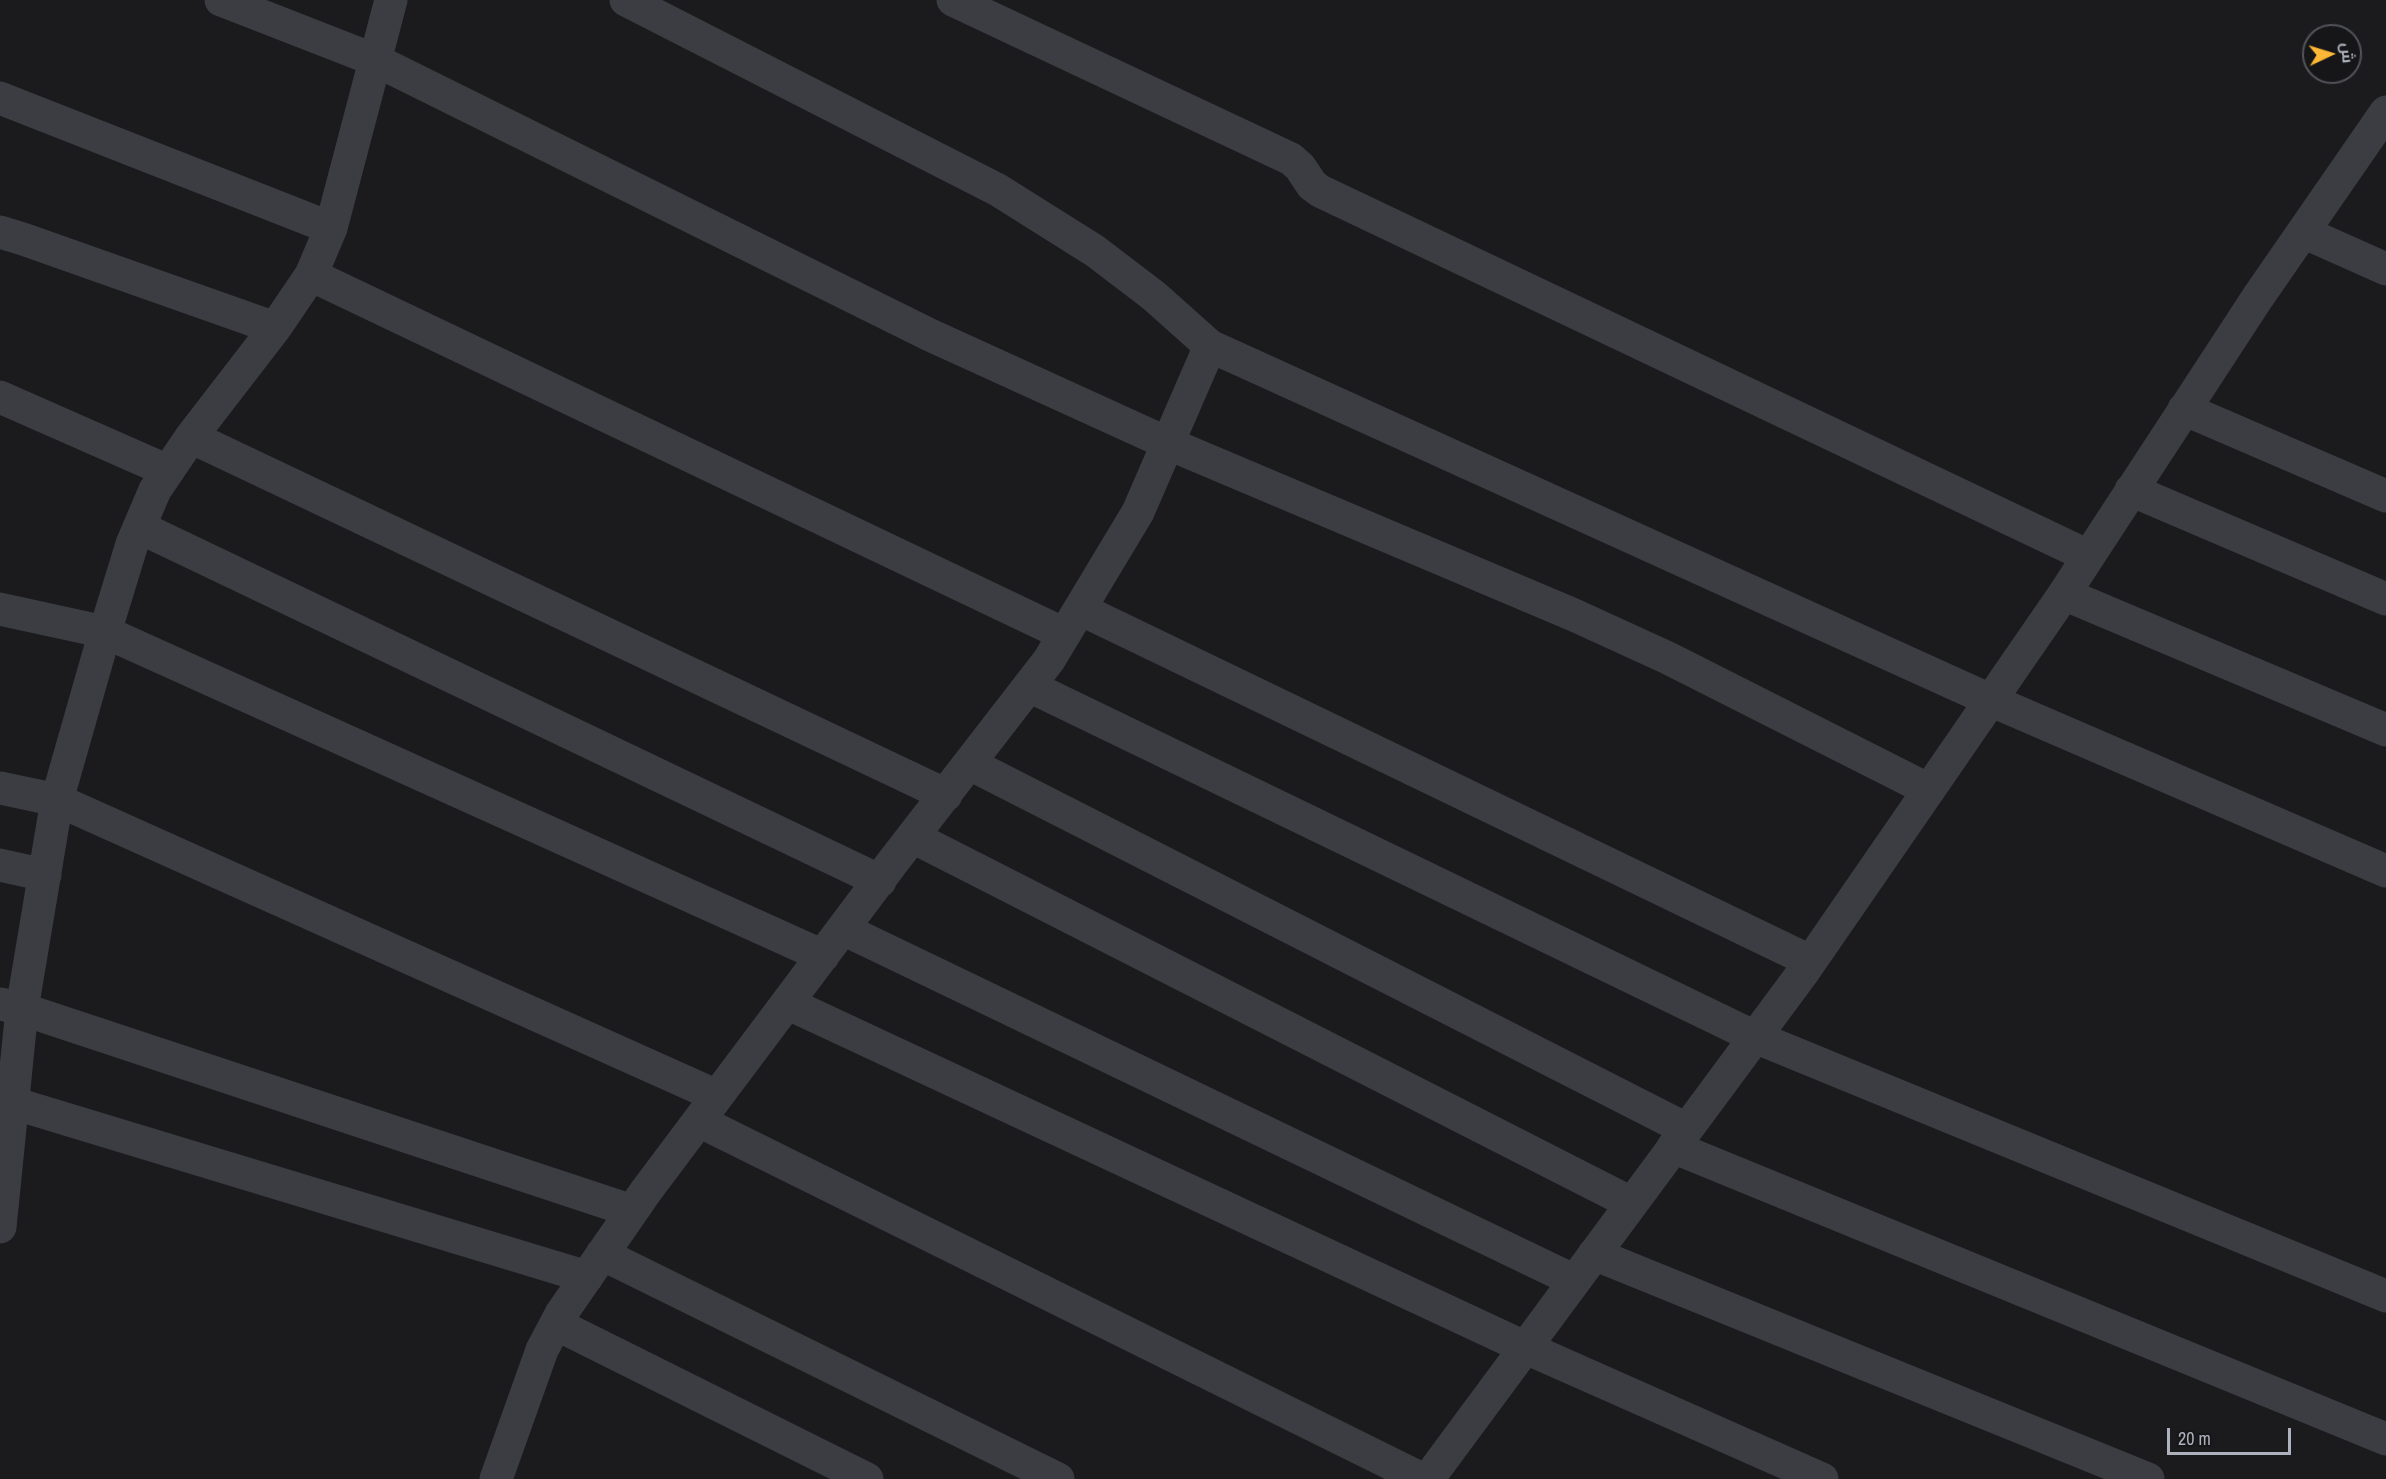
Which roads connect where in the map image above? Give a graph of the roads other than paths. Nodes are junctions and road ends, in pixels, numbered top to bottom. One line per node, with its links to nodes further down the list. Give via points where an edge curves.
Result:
1 (221, 0): 5 (street)
2 (391, 0): 5 (street)
3 (626, 0): 15 (street, via 998,190 1095,251)
4 (953, 0): 24 (street, via 1291,159 1320,190)
5 (375, 60): 9 (street); 19 (street, via 930,334)
6 (0, 98): 9 (street)
7 (2386, 112): 8 (street)
8 (2377, 143): 11 (street)
9 (331, 228): 13 (street)
10 (0, 232): 14 (street)
11 (2302, 232): 12 (street); 17 (street)
12 (2386, 268)
13 (311, 275): 14 (street); 28 (street)
14 (275, 328): 18 (street)
15 (1210, 346): 19 (street); 31 (street)
16 (0, 397): 20 (street)
17 (2184, 409): 21 (street); 22 (street)
18 (191, 437): 20 (street); 36 (street)
19 (1167, 443): 28 (street, via 1138,512); 35 (street, via 1574,615)
20 (168, 471): 23 (street)
21 (2131, 490): 24 (street); 26 (street)
22 (2386, 496)
23 (139, 527): 29 (street); 42 (street)
24 (2088, 556): 25 (street)
25 (2064, 594): 31 (street); 32 (street)
26 (2386, 599)
27 (0, 609): 29 (street)
28 (1072, 621): 30 (street); 45 (street)
29 (105, 632): 37 (street); 44 (street)
30 (1029, 686): 33 (street); 48 (street)
31 (1990, 700): 35 (street); 40 (street)
32 (2386, 730)
33 (970, 764): 36 (street); 51 (street)
34 (0, 788): 37 (street)
35 (1929, 790): 45 (street)
36 (946, 795): 38 (street)
37 (57, 800): 41 (street); 50 (street)
38 (913, 837): 42 (street); 53 (street)
39 (0, 866): 41 (street)
40 (2386, 871)
41 (45, 875): 47 (street)
42 (880, 880): 43 (street)
43 (843, 929): 44 (street); 58 (street)
44 (822, 956): 46 (street)
45 (1810, 961): 48 (street)
46 (787, 1003): 50 (street); 61 (street)
47 (11, 1006): 49 (street); 54 (street)
48 (1755, 1038): 51 (street); 59 (street)
49 (13, 1103): 52 (street); 57 (street)
50 (708, 1109): 54 (street); 66 (street)
51 (1679, 1138): 53 (street); 62 (street)
52 (2, 1184): 55 (street)
53 (1631, 1203): 56 (street)
54 (632, 1211): 57 (street)
55 (0, 1227)
56 (1593, 1254): 58 (street); 69 (street)
57 (595, 1266): 60 (street); 65 (street)
58 (1573, 1280): 61 (street)
59 (2386, 1296)
60 (556, 1324): 63 (street, via 542,1350); 64 (street)
61 (1524, 1347): 67 (street); 68 (street)
62 (2386, 1439)
63 (496, 1479)
64 (867, 1479)
65 (1058, 1479)
66 (1422, 1479)
67 (1428, 1479)
68 (1822, 1479)
69 (2148, 1479)

